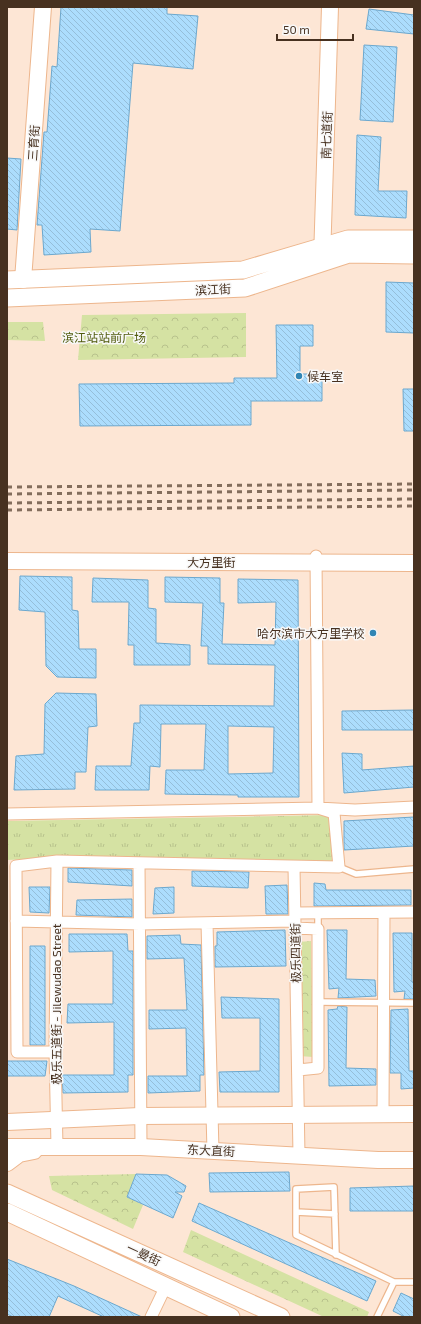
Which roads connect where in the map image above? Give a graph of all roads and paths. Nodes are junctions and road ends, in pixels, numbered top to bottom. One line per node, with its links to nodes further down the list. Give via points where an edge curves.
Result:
1 (43, 7): 6 (main road, 三育街)
2 (330, 7): 4 (main road, 南七道街)
3 (414, 239): 4 (main road, 滨江街, via 348,239)
4 (322, 255): 5 (main road, 滨江街); 6 (main road, 滨江街, via 243,270); 7 (main road, 滨江街, via 245,288)
5 (414, 255)
6 (15, 280)
7 (7, 298)
8 (7, 555): 10 (main road, 大方里街)
9 (414, 556): 10 (main road, 大方里街)
10 (317, 559): 11 (main road, 大方里街); 12 (main road, 大方里街); 14 (street)
11 (7, 561)
12 (414, 563)
13 (414, 807): 14 (street, via 355,810)
14 (318, 808): 15 (street); 19 (street, via 334,813)
15 (7, 814)
16 (56, 861): 17 (street); 24 (street, via 16,866); 26 (street, 极乐五道街 - Jilewudao Street)
17 (139, 863): 18 (street); 28 (street)
18 (294, 867): 19 (street); 25 (street, 极乐四道街)
19 (339, 867): 20 (lane, via 356,874)
20 (414, 869)
21 (414, 912): 23 (street)
22 (318, 913): 23 (street); 25 (street); 29 (lane)
23 (384, 913): 31 (street)
24 (16, 921): 26 (street); 33 (street, via 17,1052)
25 (295, 921): 27 (street); 29 (street); 34 (street, 极乐四道街)
26 (56, 923): 28 (street); 33 (street, 极乐五道街 - Jilewudao Street)
27 (207, 923): 28 (street); 39 (street)
28 (140, 924): 38 (street)
29 (318, 928): 30 (street)
30 (318, 1002): 31 (lane); 34 (street, via 318,1068)
31 (384, 1003): 32 (lane); 35 (street)
32 (414, 1003)
33 (55, 1052): 40 (street, 极乐五道街 - Jilewudao Street)
34 (298, 1070): 36 (street, 极乐四道街)
35 (383, 1113): 36 (main road); 37 (main road)
36 (299, 1114): 39 (main road); 46 (street, 极乐四道街)
37 (414, 1114)
38 (140, 1116): 39 (main road); 40 (main road); 44 (street)
39 (212, 1116): 45 (street)
40 (57, 1119): 41 (main road); 43 (street, 极乐五道街 - Jilewudao Street)
41 (7, 1122)
42 (7, 1146): 43 (main road, 东大直街)
43 (57, 1146): 44 (main road, 东大直街); 48 (main road, via 19,1154)
44 (141, 1146): 45 (main road, 东大直街)
45 (213, 1150): 46 (main road, 东大直街)
46 (299, 1155): 47 (main road, 东大直街)
47 (414, 1160)
48 (7, 1163)
49 (7, 1184): 51 (main road)
50 (7, 1192): 51 (main road, 一曼街)
51 (33, 1204): 61 (main road, 一曼街)
52 (7, 1212): 58 (main road, 一曼街)
53 (296, 1212): 54 (lane); 54 (lane, via 296,1189 334,1187); 55 (lane, via 296,1235)
54 (335, 1214): 55 (lane)
55 (336, 1255): 56 (lane)
56 (394, 1282): 57 (lane); 62 (lane)
57 (414, 1282)
58 (166, 1286): 59 (street); 60 (main road, 一曼街)
59 (151, 1317)
60 (231, 1317)
61 (281, 1317)
62 (376, 1317)

